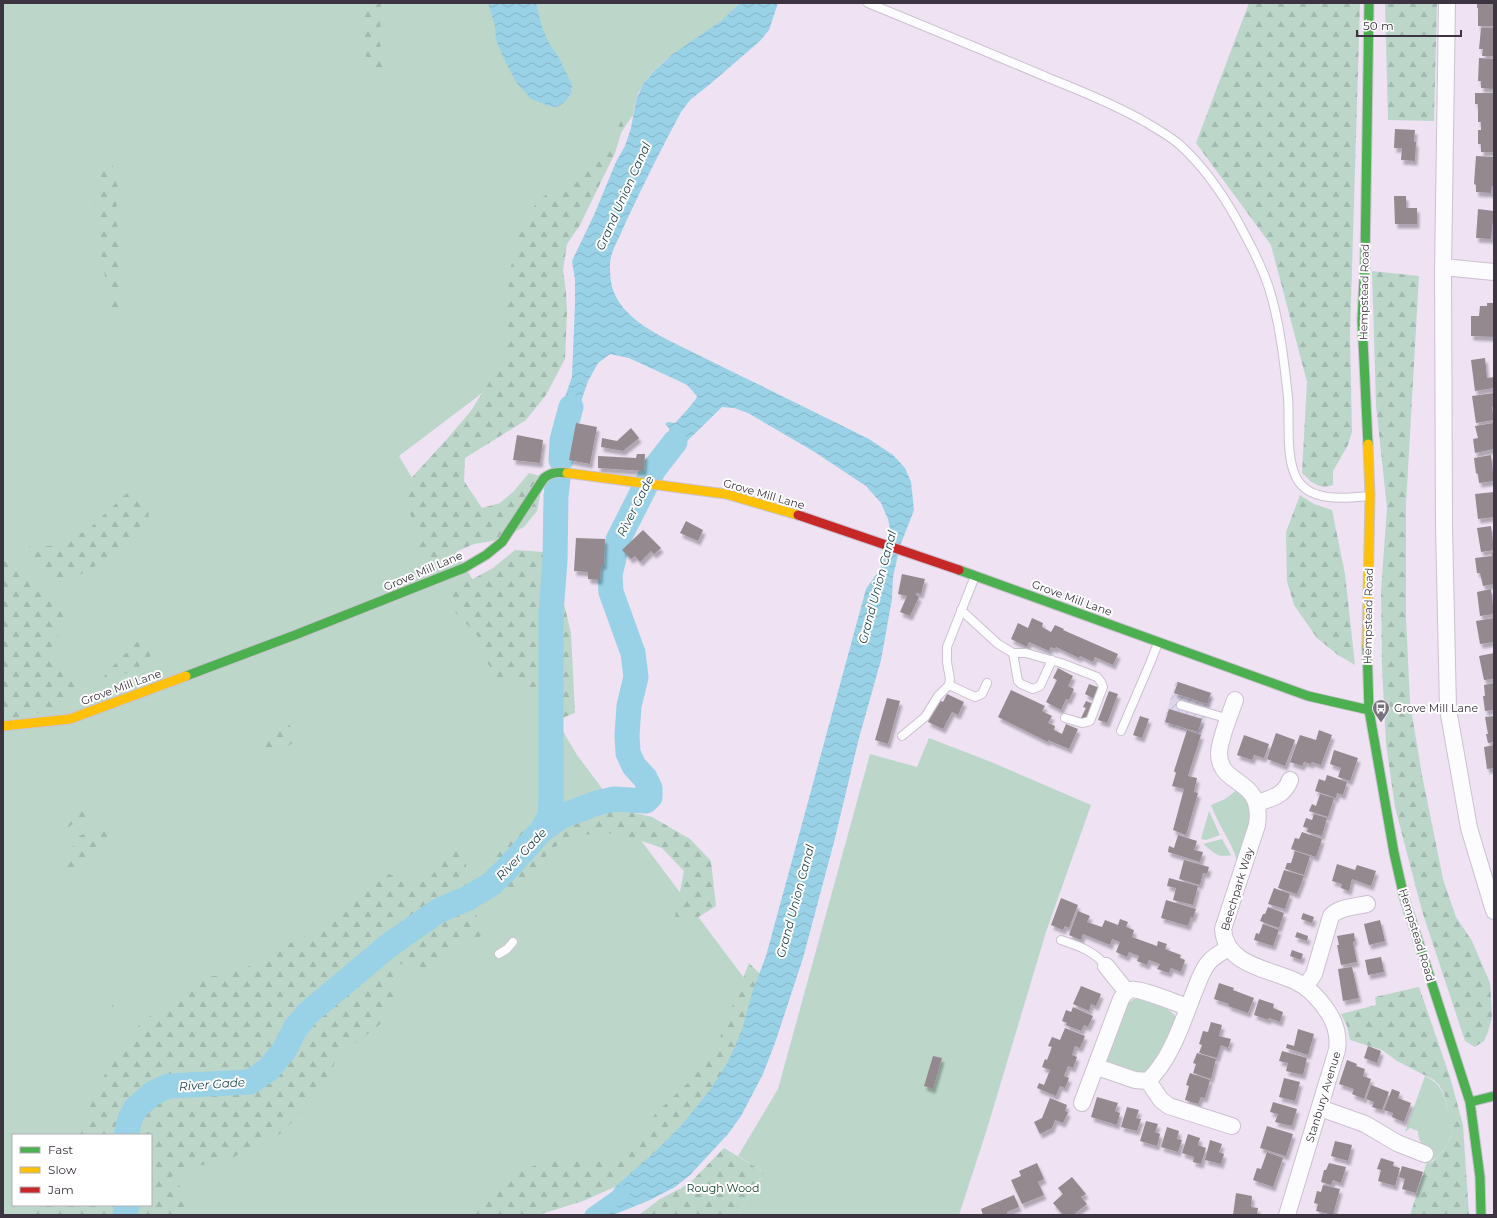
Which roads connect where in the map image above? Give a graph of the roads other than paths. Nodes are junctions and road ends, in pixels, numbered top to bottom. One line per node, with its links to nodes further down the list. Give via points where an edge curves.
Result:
1 (868, 3): 6 (lane, via 1111,104 1179,144 1200,166 1223,197 1252,247 1269,288 1278,326 1289,408 1290,457 1297,479 1316,495 1335,498)
2 (1369, 3): 6 (street, Hempstead Road, via 1362,320)
3 (1447, 3): 4 (street)
4 (1443, 267): 5 (street); 25 (street, via 1448,709 1469,828)
5 (1494, 272)
6 (1370, 496): 16 (street, Hempstead Road, via 1367,662)
7 (975, 575): 8 (lane); 9 (street, Grove Mill Lane); 19 (street, Grove Mill Lane, via 774,507 726,494 558,472 548,474 538,484 502,542 482,558 458,571 70,719)
8 (961, 610): 10 (lane, via 998,644); 13 (lane, via 947,647)
9 (1158, 642): 16 (street, Grove Mill Lane, via 1308,696); 20 (lane)
10 (1012, 653): 11 (lane, via 1026,653); 11 (lane, via 1018,680 1033,689 1040,686)
11 (1052, 660): 17 (lane, via 1097,677 1103,687 1090,721 1082,723)
12 (987, 683): 13 (lane, via 982,694 975,697)
13 (949, 685): 21 (lane, via 938,696 925,717)
14 (1235, 700): 18 (street)
15 (1181, 705): 18 (lane)
16 (1369, 710): 37 (street, Hempstead Road, via 1404,897)
17 (1065, 718)
18 (1229, 719): 23 (street, via 1219,754 1223,768 1245,786)
19 (3, 726)
20 (1121, 731)
21 (902, 736)
22 (1290, 780): 23 (street, via 1284,791 1277,796)
23 (1257, 803): 28 (street, Beechpark Way, via 1257,825 1223,929 1225,942)
24 (1367, 904): 31 (street, via 1334,912 1331,916 1314,974)
25 (1494, 911)
26 (1061, 940): 30 (lane, via 1093,953)
27 (513, 942): 29 (lane)
28 (1229, 948): 31 (street, Stanbury Avenue, via 1252,965); 33 (street, Beechpark Way, via 1205,967)
29 (499, 954)
30 (1106, 966): 32 (street)
31 (1305, 987): 39 (street, Stanbury Avenue, via 1326,1009 1338,1036 1337,1050)
32 (1127, 992): 33 (street, via 1142,991); 34 (street, via 1121,999)
33 (1188, 1007): 35 (street, Beechpark Way, via 1162,1066)
34 (1097, 1067): 35 (street, via 1135,1080); 38 (street)
35 (1148, 1081): 40 (street, via 1161,1100 1169,1106)
36 (1494, 1096): 37 (street)
37 (1470, 1102): 43 (street, Hempstead Road, via 1480,1177)
38 (1082, 1103)
39 (1320, 1108): 41 (street, via 1353,1118 1397,1142); 42 (street, Stanbury Avenue)
40 (1232, 1126)
41 (1426, 1154)
42 (1287, 1215)
43 (1481, 1215)

